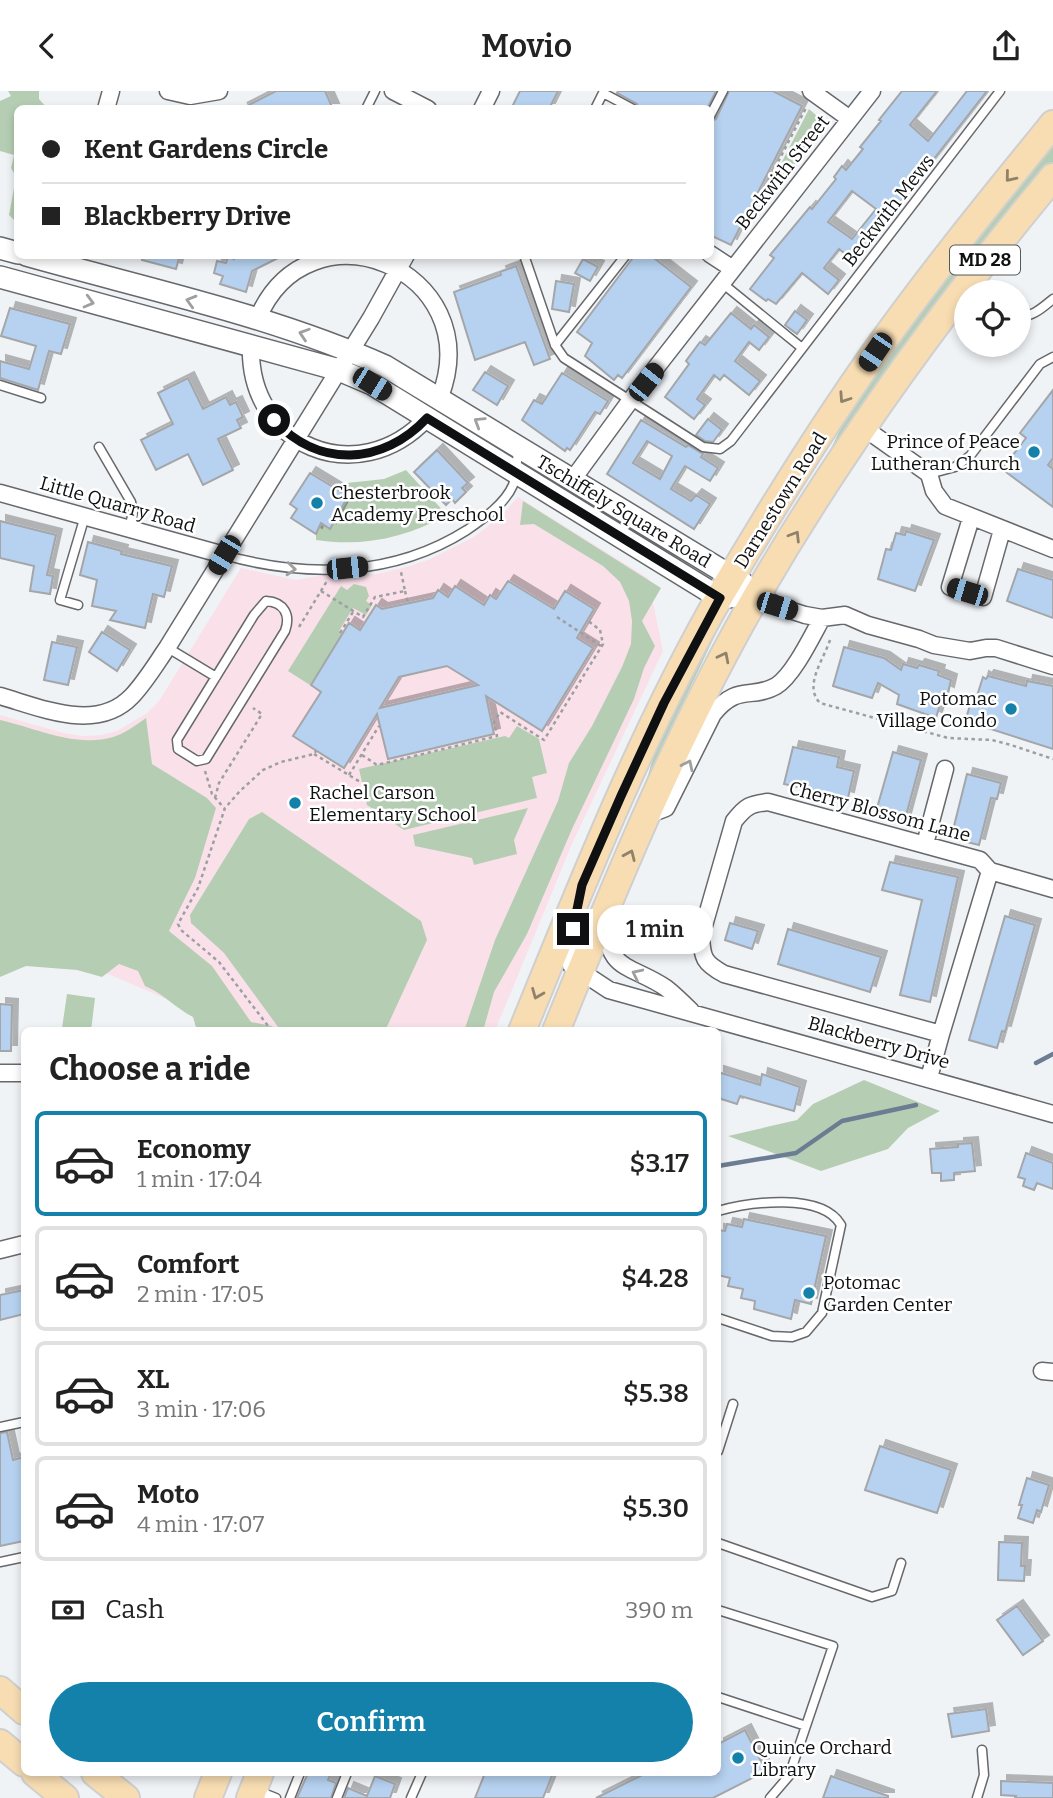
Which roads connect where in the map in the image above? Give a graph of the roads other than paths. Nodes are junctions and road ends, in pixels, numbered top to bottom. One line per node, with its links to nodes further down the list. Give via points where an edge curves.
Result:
1 (168, 91): 2 (street, via 190,96)
2 (219, 91)
3 (393, 91): 9 (street)
4 (723, 91): 11 (lane)
5 (872, 91): 12 (street, Beckwith Street)
6 (1000, 91): 33 (lane, Beckwith Mews)
7 (604, 92): 10 (lane)
8 (809, 98): 12 (street)
9 (420, 105)
10 (626, 105)
11 (714, 108)
12 (850, 119): 22 (street, Beckwith Street)
13 (1053, 124): 56 (main road, Darnestown Road / MD 28, one-way to 56, via 875,352 799,465)
14 (1053, 177): 24 (main road, Darnestown Road / MD 28)
15 (714, 257): 22 (street)
16 (328, 259): 30 (street, via 283,282)
17 (382, 259): 21 (street)
18 (525, 259): 32 (lane, Beckwith Mews)
19 (623, 259): 32 (lane)
20 (64, 261): 26 (street); 30 (street, Tschiffely Square Road, one-way to 20)
21 (403, 262): 34 (street); 38 (street, via 437,308 445,328 448,370)
22 (733, 269): 25 (street, Beckwith Street)
23 (0, 277): 26 (street, Tschiffely Square Road)
24 (973, 280)
25 (722, 283): 33 (lane); 40 (street, Beckwith Street)
26 (55, 292): 31 (street, Tschiffely Square Road, one-way to 31)
27 (1053, 299): 29 (lane)
28 (954, 305): 42 (main road, Darnestown Road / MD 28)
29 (1031, 314)
30 (257, 320): 34 (street, Tschiffely Square Road, one-way to 30)
31 (251, 345): 36 (street, Tschiffely Square Road); 43 (street, via 252,370 262,402)
32 (555, 345): 40 (lane, Beckwith Mews, via 569,363)
33 (802, 348): 40 (lane, Beckwith Mews, via 720,449 704,447)
34 (351, 350): 36 (street); 38 (street, Tschiffely Square Road)
35 (1053, 357): 47 (lane, via 1041,364 970,456 955,467)
36 (339, 370): 41 (street, Tschiffely Square Road, via 372,384); 43 (street)
37 (0, 385): 39 (lane)
38 (440, 397): 45 (street, Tschiffely Square Road, one-way to 38)
39 (41, 398)
40 (630, 401): 48 (street, Beckwith Street)
41 (427, 418): 43 (street, via 406,438 367,454 326,452); 46 (street, Tschiffely Square Road)
42 (864, 428): 47 (street); 57 (main road, Darnestown Road / MD 28, one-way to 42)
43 (296, 439): 55 (street)
44 (99, 447): 52 (lane, via 131,502)
45 (519, 447): 46 (lane); 48 (street, Tschiffely Square Road)
46 (515, 472): 55 (lane, one-way to 46, via 303,570 400,560 432,549 481,520 513,485); 56 (street, Tschiffely Square Road)
47 (929, 474): 51 (street, via 945,506)
48 (573, 479): 56 (street, Tschiffely Square Road)
49 (0, 493): 50 (street, Little Quarry Road)
50 (85, 516): 52 (street, Little Quarry Road); 58 (lane, via 60,600)
51 (971, 518): 53 (street); 53 (street, via 950,587 983,597)
52 (129, 529): 55 (street, Little Quarry Road)
53 (1002, 530): 54 (street)
54 (1053, 549)
55 (224, 555): 60 (street)
56 (726, 587): 57 (street, Tschiffely Square Road); 68 (main road, Darnestown Road / MD 28, via 664,703)
57 (758, 593): 59 (street, via 777,606); 65 (main road, Darnestown Road / MD 28, one-way to 57)
58 (78, 605)
59 (822, 618): 61 (street, via 845,615 934,645 970,651 996,648); 65 (street, one-way to 59, via 666,809 722,702 730,696 775,687 786,678)
60 (167, 648): 62 (lane); 63 (street, via 131,697 98,715 67,715)
61 (1053, 666)
62 (216, 677): 62 (lane, via 176,743 180,751 202,762 285,631 288,618 283,608 268,601 262,604)
63 (0, 696)
64 (945, 769): 66 (street)
65 (648, 815): 70 (main road, Darnestown Road / MD 28, one-way to 65)
66 (925, 844): 67 (street, Cherry Blossom Lane, via 981,860); 75 (street, Cherry Blossom Lane, via 768,802 751,804 734,821 701,936 702,953 709,966 724,974)
67 (990, 871): 69 (street, Cherry Blossom Lane); 75 (street)
68 (582, 885): 71 (street, via 569,959); 73 (main road, Darnestown Road / MD 28, one-way to 73)
69 (1053, 888)
70 (612, 894): 71 (main road, Darnestown Road / MD 28); 72 (street, Blackberry Drive, one-way to 70, via 665,987 623,967 612,956 607,935)
71 (580, 972): 72 (street, Blackberry Drive, via 609,990); 74 (main road, Darnestown Road / MD 28)
72 (693, 1012): 78 (street, Blackberry Drive)
73 (524, 1027)
74 (558, 1027)
75 (942, 1034): 78 (street)
76 (0, 1073): 77 (street)
77 (21, 1073)
78 (929, 1078): 79 (street, Blackberry Drive)
79 (1053, 1114)
80 (721, 1210): 83 (lane, via 763,1201 818,1207 836,1216 841,1225 822,1313 806,1332 772,1336)
81 (21, 1245): 82 (street)
82 (0, 1250)
83 (721, 1319)
84 (733, 1404): 87 (lane)
85 (21, 1423): 86 (lane)
86 (0, 1427)
87 (721, 1442)
88 (721, 1544): 91 (lane, via 872,1597 892,1591)
89 (21, 1558): 90 (lane)
90 (0, 1562)
91 (901, 1563)
92 (721, 1611): 96 (lane, via 833,1647)
93 (0, 1690): 95 (main road)
94 (721, 1698): 96 (lane)
95 (21, 1708)
96 (806, 1726): 112 (lane, via 789,1776)
97 (0, 1742): 99 (main road)
98 (982, 1750): 113 (lane, via 984,1775)
99 (21, 1760)
100 (39, 1776): 106 (main road)
101 (99, 1776): 107 (main road)
102 (217, 1776): 108 (main road)
103 (299, 1776): 109 (lane)
104 (346, 1776): 110 (lane)
105 (421, 1776): 111 (lane)
106 (65, 1798)
107 (126, 1798)
108 (208, 1798)
109 (290, 1798)
110 (337, 1798)
111 (411, 1798)
112 (770, 1798)
113 (977, 1798)

